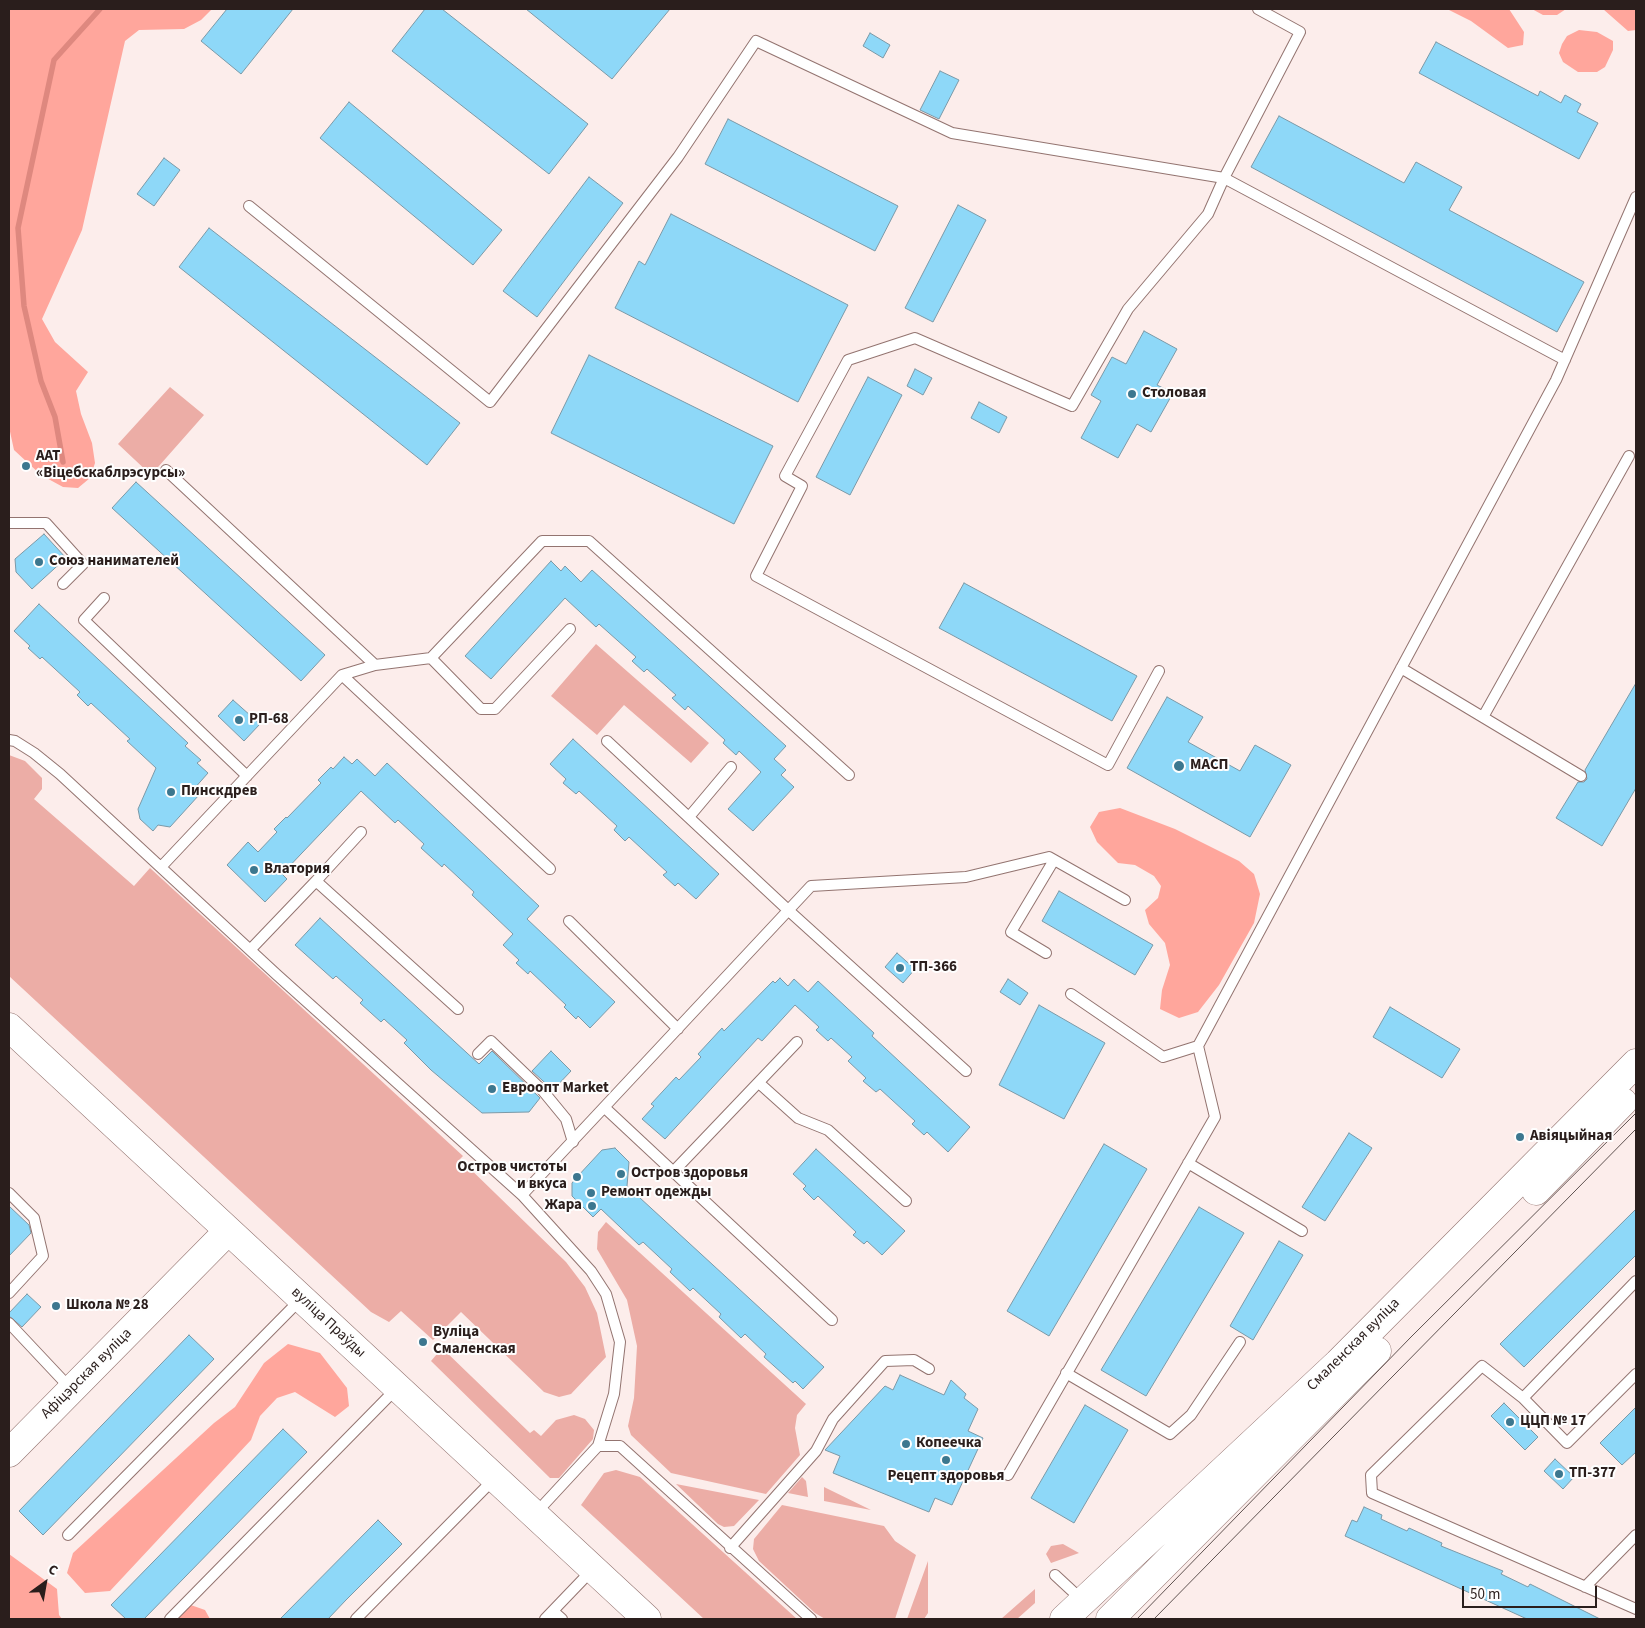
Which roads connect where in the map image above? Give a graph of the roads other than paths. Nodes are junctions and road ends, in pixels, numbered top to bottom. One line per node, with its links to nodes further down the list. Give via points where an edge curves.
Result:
1 (1258, 9): 2 (lane, via 1300,32)
2 (1224, 178): 4 (lane, via 952,133 756,41 678,157 490,402); 5 (lane); 15 (lane, via 1208,214 1128,309 1072,406 915,338 848,360 786,476 802,486 756,576 1108,765)
3 (1636, 197): 5 (lane)
4 (249, 206)
5 (1565, 360): 14 (lane)
6 (1629, 456): 17 (lane)
7 (166, 470): 13 (lane)
8 (9, 523): 9 (lane, via 46,523 83,564)
9 (63, 584)
10 (104, 598): 22 (lane, via 84,620)
11 (570, 629): 12 (lane, via 495,709 482,709)
12 (431, 658): 13 (lane); 21 (lane, via 542,541 588,541)
13 (375, 665): 16 (lane)
14 (1401, 668): 17 (lane); 40 (lane)
15 (1159, 670)
16 (342, 675): 22 (lane); 28 (lane)
17 (1483, 717): 23 (lane)
18 (9, 740): 27 (lane, via 34,753 60,774)
19 (607, 741): 24 (lane)
20 (730, 767): 24 (lane)
21 (849, 775)
22 (247, 776): 27 (lane)
23 (1581, 776)
24 (688, 817): 31 (lane)
25 (361, 832): 29 (lane)
26 (1054, 860): 30 (lane); 31 (lane, via 1049,857 966,877 811,886); 34 (lane, via 1011,932)
27 (161, 867): 33 (lane)
28 (550, 869)
29 (316, 881): 33 (lane); 36 (lane)
30 (1125, 900)
31 (788, 910): 38 (lane); 43 (lane)
32 (569, 921): 38 (lane)
33 (250, 950): 51 (lane)
34 (1046, 953)
35 (1071, 994): 40 (lane, via 1163,1056)
36 (458, 1009)
37 (9, 1027): 53 (main road, вуліца Праўды)
38 (678, 1029): 46 (lane)
39 (797, 1042): 44 (lane)
40 (1198, 1046): 48 (lane, via 1216,1117)
41 (478, 1054): 47 (lane, via 491,1041 543,1091 566,1119)
42 (1636, 1063): 78 (main road, Смаленская вуліца, via 1338,1363)
43 (966, 1071)
44 (759, 1083): 49 (lane); 52 (lane, via 798,1118 828,1130)
45 (1636, 1089): 88 (main road, Смаленская вуліца)
46 (605, 1108): 47 (lane); 49 (lane)
47 (573, 1142): 51 (lane)
48 (1188, 1163): 54 (lane); 62 (lane)
49 (673, 1172): 58 (lane)
50 (9, 1193): 56 (lane, via 34,1218 43,1256)
51 (522, 1195): 67 (lane, via 573,1249 606,1294 620,1342 614,1394)
52 (906, 1201)
53 (228, 1231): 57 (main road, вуліца Праўды); 65 (main road, Афіцэрская вуліца)
54 (1302, 1231)
55 (1636, 1281): 66 (lane)
56 (9, 1292)
57 (301, 1298): 64 (main road, вуліца Праўды); 72 (lane)
58 (832, 1320)
59 (9, 1323): 65 (lane)
60 (1240, 1342): 62 (lane, via 1191,1415 1170,1434)
61 (929, 1368): 74 (lane, via 914,1360 885,1362 833,1419 816,1451)
62 (1066, 1373): 69 (lane)
63 (1636, 1374): 66 (lane, via 1567,1443)
64 (398, 1387): 70 (main road, вуліца Праўды); 81 (lane)
65 (72, 1389): 68 (main road, Афіцэрская вуліца)
66 (1523, 1398): 77 (lane, via 1482,1366 1371,1475 1372,1494)
67 (598, 1446): 71 (lane); 74 (lane, via 620,1446)
68 (9, 1453)
69 (1008, 1475)
70 (495, 1478): 71 (main road, вуліца Праўды); 82 (lane)
71 (534, 1514): 75 (main road, вуліца Праўды)
72 (68, 1535)
73 (1636, 1535): 77 (lane)
74 (730, 1548): 86 (lane)
75 (592, 1569): 80 (lane); 85 (main road, вуліца Праўды)
76 (1054, 1575): 78 (lane)
77 (1585, 1587): 79 (lane)
78 (1083, 1600): 87 (main road, Смаленская вуліца)
79 (1636, 1609)
80 (553, 1611): 83 (lane); 84 (lane)
81 (170, 1619)
82 (356, 1619)
83 (544, 1619)
84 (562, 1619)
85 (647, 1619)
86 (810, 1619)
87 (1064, 1619)
88 (1110, 1619)

